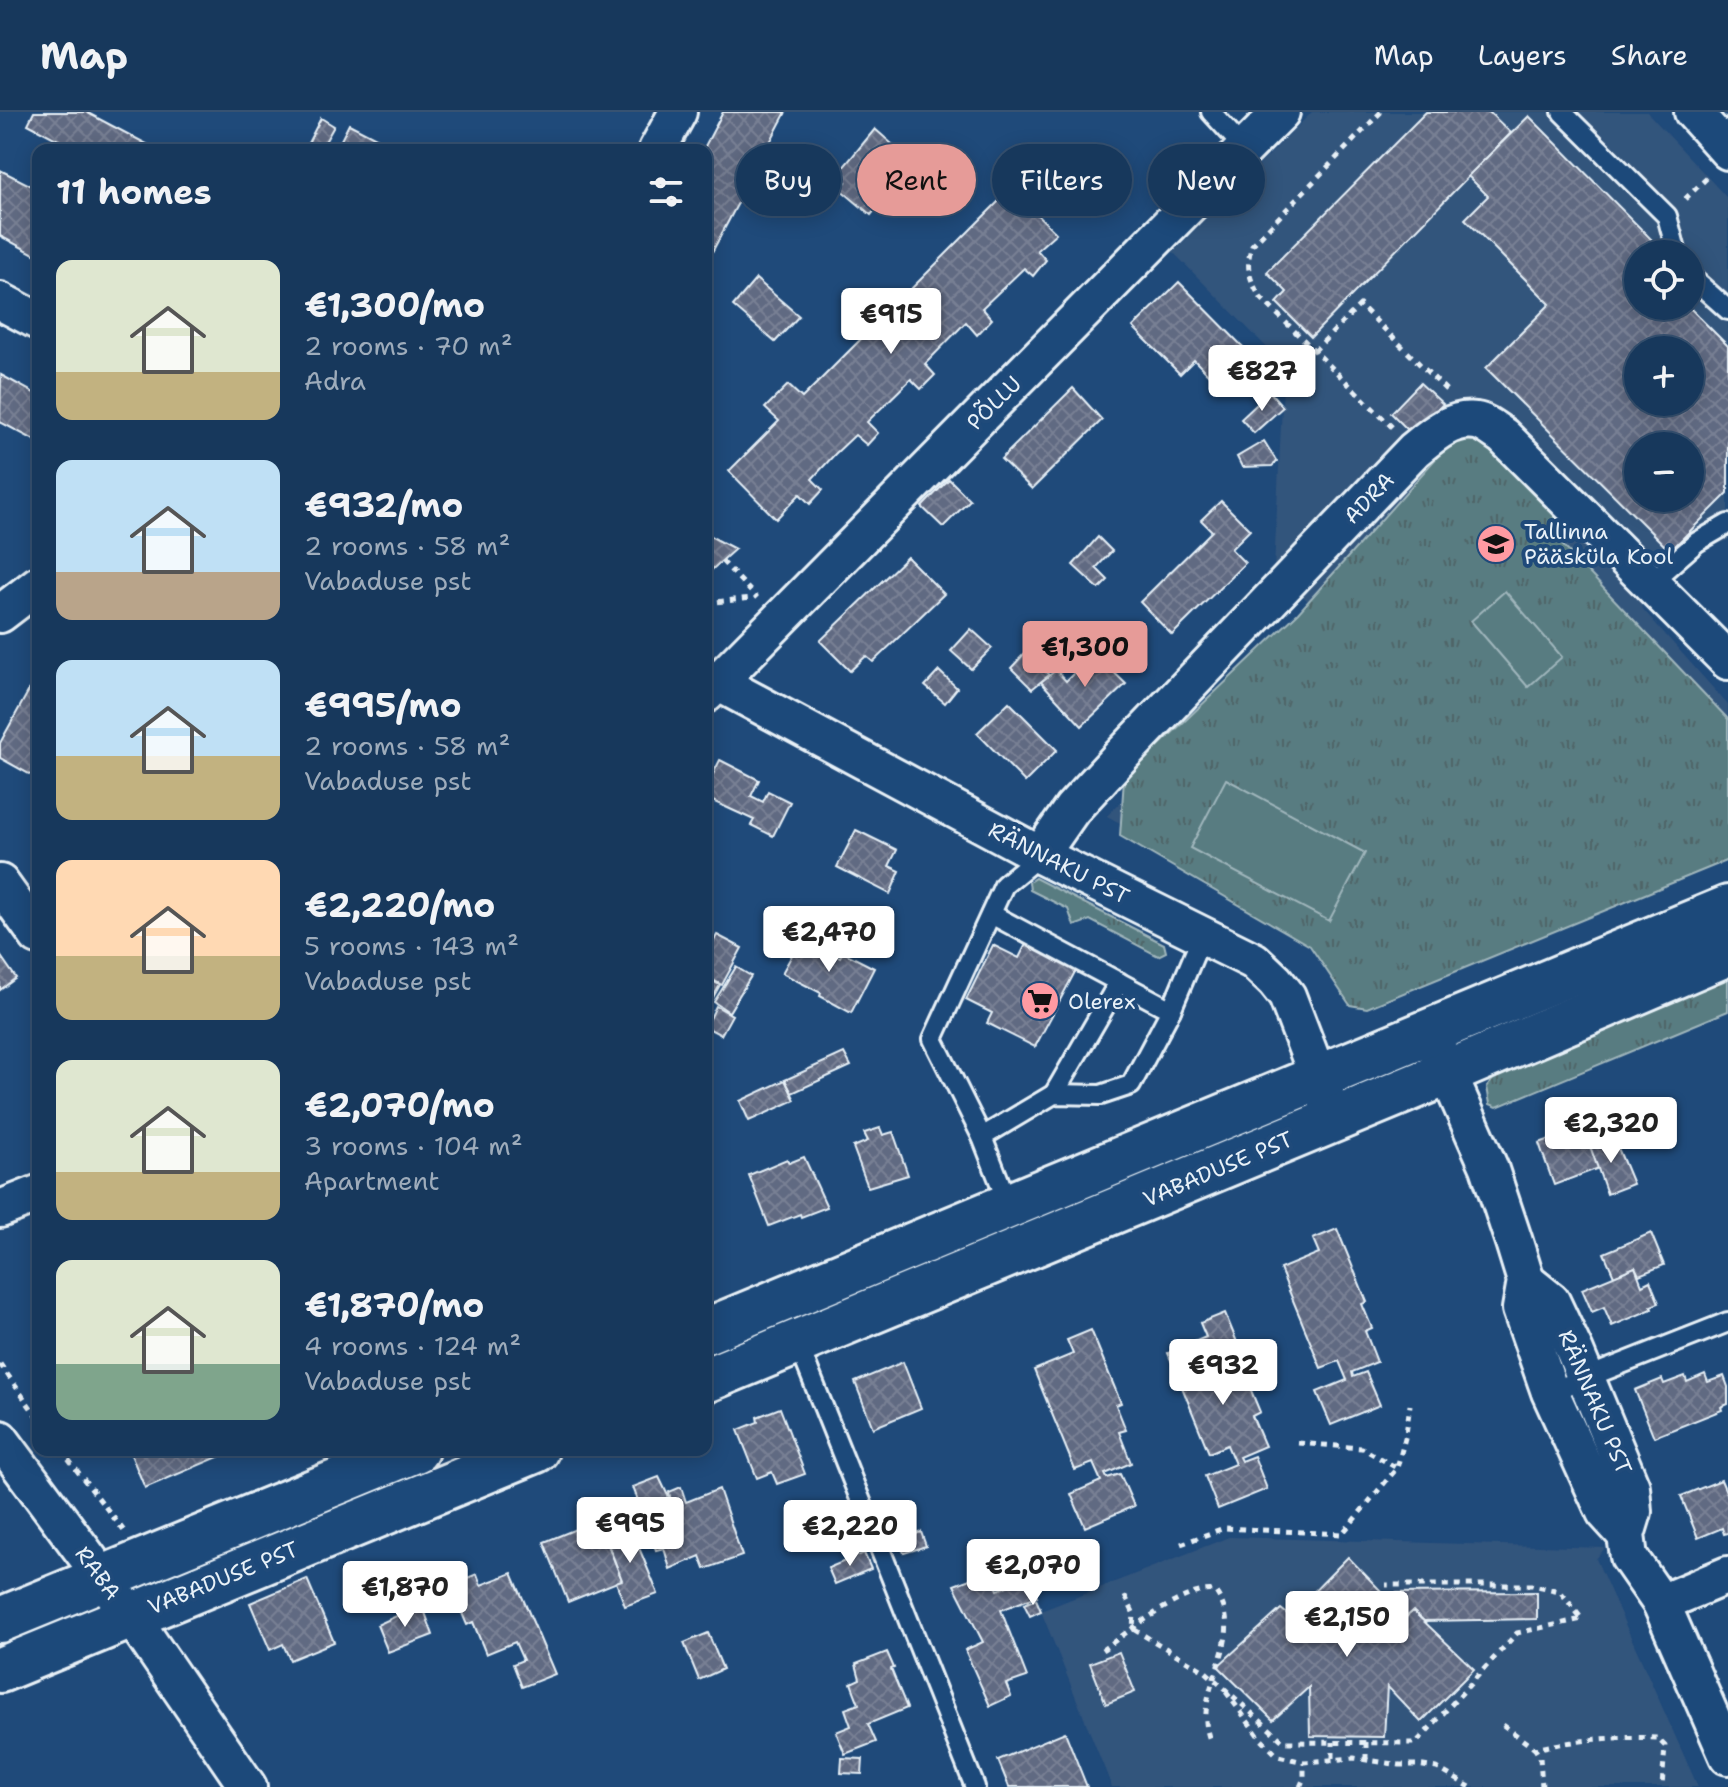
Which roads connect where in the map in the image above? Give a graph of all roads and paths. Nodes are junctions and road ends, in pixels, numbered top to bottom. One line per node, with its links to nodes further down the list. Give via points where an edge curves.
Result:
1 (678, 112): 7 (street)
2 (1211, 112): 8 (lane)
3 (1281, 112): 9 (street, PÕLLU)
4 (1381, 112): 18 (path, via 1252,245 1246,262 1261,298)
5 (1562, 112): 12 (lane)
6 (1693, 112): 10 (street)
7 (660, 144)
8 (1240, 144)
9 (1250, 144)
10 (1724, 157): 12 (path)
11 (1175, 216): 27 (street, PÕLLU)
12 (1667, 216): 13 (lane)
13 (1673, 240)
14 (1704, 289): 16 (lane)
15 (0, 301): 17 (street)
16 (1728, 310)
17 (32, 318)
18 (1314, 351): 19 (path, via 1360,305); 20 (path)
19 (1477, 421): 20 (street, ADRA, via 1454,422); 23 (street, via 1503,436)
20 (1414, 450): 32 (street, ADRA, via 1119,758 1072,809)
21 (1728, 524): 23 (lane, via 1697,542)
22 (722, 561): 27 (path)
23 (1650, 583): 29 (street)
24 (32, 590): 28 (street)
25 (765, 591): 27 (path)
26 (712, 604): 27 (path)
27 (764, 612): 30 (street, PÕLLU)
28 (0, 614)
29 (1728, 661)
30 (712, 681)
31 (712, 685): 32 (street, RÄNNAKU PST)
32 (1040, 855): 35 (lane, via 1004,885); 37 (street, RÄNNAKU PST)
33 (0, 883): 36 (street)
34 (1728, 908): 41 (highway, VABADUSE PST)
35 (991, 914): 39 (lane); 46 (lane, via 933,1039)
36 (32, 928)
37 (1203, 934): 40 (lane); 43 (street, RÄNNAKU PST, via 1254,961 1287,996)
38 (1728, 953): 42 (highway, VABADUSE PST)
39 (1119, 982): 40 (lane); 44 (lane)
40 (1171, 1010): 44 (lane, via 1131,1085 1101,1095)
41 (1430, 1033): 42 (street, RÄNNAKU PST); 43 (highway, VABADUSE PST)
42 (1447, 1073): 45 (highway, VABADUSE PST); 50 (street, RÄNNAKU PST, via 1489,1167)
43 (1318, 1079): 45 (street, RÄNNAKU PST); 48 (highway, VABADUSE PST)
44 (1054, 1094): 46 (lane)
45 (1335, 1120): 51 (highway, VABADUSE PST)
46 (982, 1137): 48 (lane)
47 (32, 1196): 49 (street)
48 (1009, 1206): 51 (highway, VABADUSE PST)
49 (0, 1209)
50 (1526, 1281): 56 (street, RÄNNAKU PST, via 1551,1301); 57 (street, RÄNNAKU PST, via 1521,1309)
51 (789, 1322): 53 (highway, VABADUSE PST); 55 (highway, VABADUSE PST); 91 (lane)
52 (1728, 1322): 56 (lane)
53 (712, 1330)
54 (0, 1364): 59 (path)
55 (712, 1376)
56 (1585, 1378): 57 (lane); 66 (street, RÄNNAKU PST, via 1631,1487 1633,1512)
57 (1550, 1392): 66 (street, RÄNNAKU PST, via 1605,1512)
58 (1410, 1405): 65 (path)
59 (32, 1409)
60 (0, 1439): 70 (street, RABA)
61 (1298, 1443): 65 (path, via 1362,1448)
62 (66, 1456): 67 (path)
63 (401, 1456): 70 (highway, VABADUSE PST)
64 (521, 1456): 74 (highway, VABADUSE PST)
65 (1397, 1468): 68 (path, via 1342,1534 1224,1528)
66 (1626, 1535): 73 (street, RÄNNAKU PST, via 1629,1557)
67 (128, 1536)
68 (1181, 1544)
69 (1728, 1575): 73 (street)
70 (101, 1579): 74 (street, RABA); 75 (highway, VABADUSE PST)
71 (1386, 1585): 84 (path, via 1532,1585 1560,1591 1582,1619 1517,1633 1416,1743)
72 (1125, 1596): 76 (path, via 1134,1614)
73 (1661, 1603): 86 (street, RÄNNAKU PST)
74 (131, 1616): 78 (highway, VABADUSE PST); 90 (street, RABA)
75 (0, 1620)
76 (1133, 1629): 77 (path); 79 (path); 79 (path, via 1194,1592 1215,1591 1227,1617)
77 (1102, 1650)
78 (0, 1670)
79 (1215, 1679): 80 (path); 82 (path, via 1204,1710)
80 (1221, 1685): 83 (path, via 1284,1742); 89 (path, via 1278,1756)
81 (1503, 1725): 85 (path)
82 (1210, 1740)
83 (1333, 1742): 84 (path); 87 (path)
84 (1366, 1742): 88 (path)
85 (1535, 1749): 94 (path); 95 (path, via 1657,1738 1665,1746)
86 (1728, 1756)
87 (1333, 1758): 88 (path); 89 (path)
88 (1366, 1759): 93 (path, via 1437,1768)
89 (1304, 1762): 92 (path)
90 (248, 1787)
91 (975, 1787)
92 (1300, 1787)
93 (1470, 1787)
94 (1542, 1787)
95 (1662, 1787)

